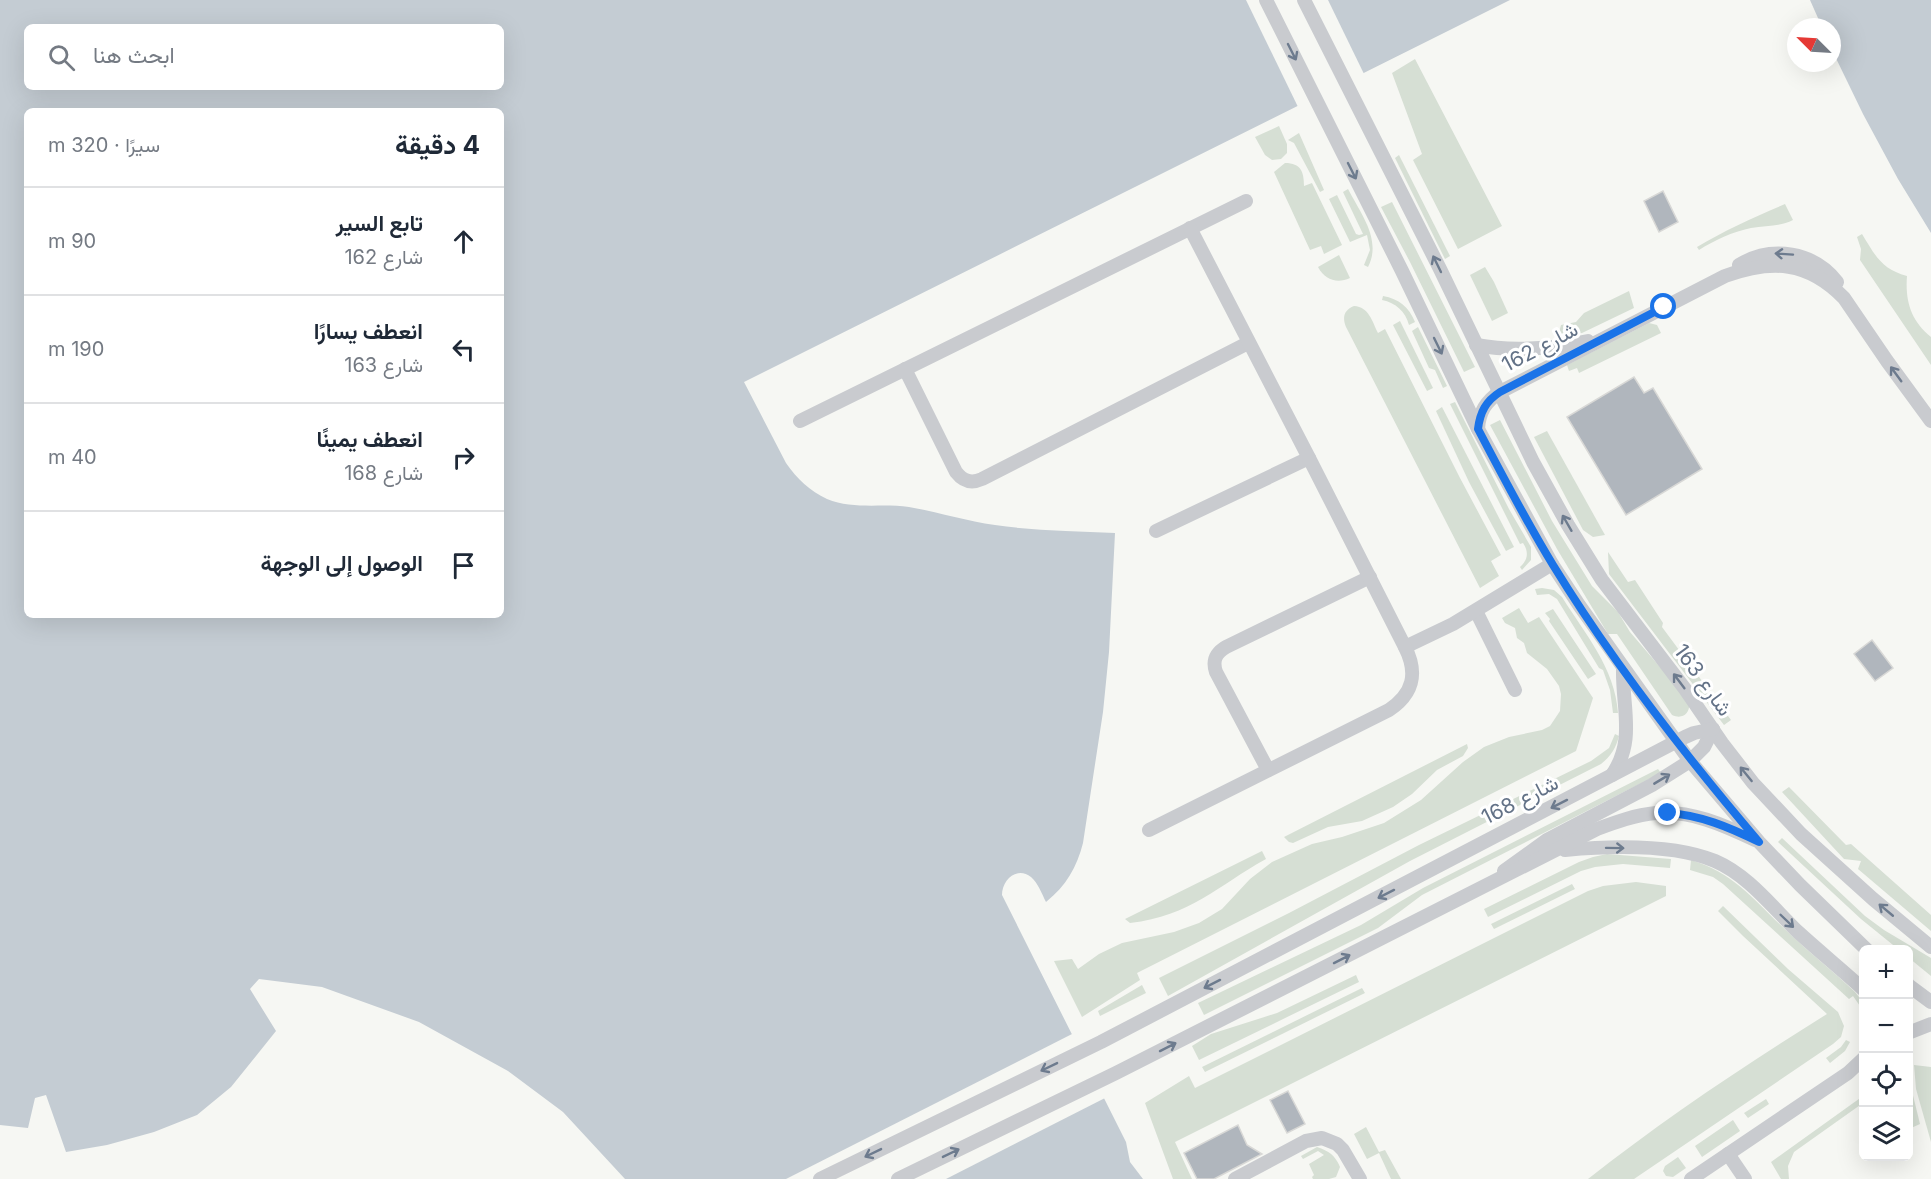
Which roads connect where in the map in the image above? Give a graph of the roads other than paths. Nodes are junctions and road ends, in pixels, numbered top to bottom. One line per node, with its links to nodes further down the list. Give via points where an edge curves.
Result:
1 (1266, 0): 12 (street, one-way to 12)
2 (1304, 0): 7 (street, شارع 163, one-way to 2)
3 (1246, 201): 4 (street)
4 (1190, 228): 6 (street); 8 (street)
5 (1607, 336): 7 (street, شارع 162, via 1532,350); 9 (street, شارع 162); 11 (street, شارع 162, one-way to 5, via 1844,298 1819,277 1789,266 1757,266 1725,276)
6 (1248, 343): 8 (street, via 972,482 956,472); 13 (street)
7 (1476, 345): 9 (street, شارع 163)
8 (905, 369): 10 (street)
9 (1500, 392): 12 (street, شارع 162, via 1486,404); 21 (street, شارع 163, one-way to 9, via 1585,554 1533,462)
10 (800, 421)
11 (1931, 421)
12 (1478, 429): 15 (street)
13 (1309, 458): 14 (street); 16 (street)
14 (1156, 531)
15 (1552, 564): 17 (street); 19 (street)
16 (1370, 577): 18 (street); 24 (street, via 1226,647 1215,657 1216,672)
17 (1476, 611): 18 (street); 20 (street)
18 (1406, 647): 24 (street, via 1413,674 1408,691 1397,705)
19 (1623, 668): 22 (street); 25 (street, via 1626,739)
20 (1515, 690)
21 (1713, 729): 22 (street, شارع 168); 23 (street, via 1704,747); 31 (street, شارع 163, one-way to 21, via 1873,900 1801,834 1753,783)
22 (1676, 742): 23 (street); 25 (street, شارع 168)
23 (1690, 761): 27 (street); 29 (street, one-way to 23, via 1547,840)
24 (1268, 770): 26 (street)
25 (1611, 777): 41 (street, شارع 168, one-way to 41, via 1101,1041)
26 (1149, 830)
27 (1759, 842): 28 (street, via 1701,818 1656,813 1597,829); 30 (street)
28 (1557, 850): 29 (street); 32 (street, one-way to 32, via 1667,850 1716,862 1745,881)
29 (1487, 886): 42 (street, one-way to 29)
30 (1862, 945)
31 (1931, 946)
32 (1859, 986)
33 (1913, 989): 34 (street)
34 (1931, 1002)
35 (1931, 1024): 36 (street)
36 (1913, 1032)
37 (1859, 1062): 39 (street)
38 (1859, 1068): 39 (street)
39 (1848, 1073): 40 (street)
40 (1728, 1154): 45 (street); 46 (street)
41 (820, 1179)
42 (898, 1179)
43 (1235, 1179): 44 (street, via 1306,1141 1322,1138 1343,1150)
44 (1360, 1179)
45 (1691, 1179)
46 (1745, 1179)

